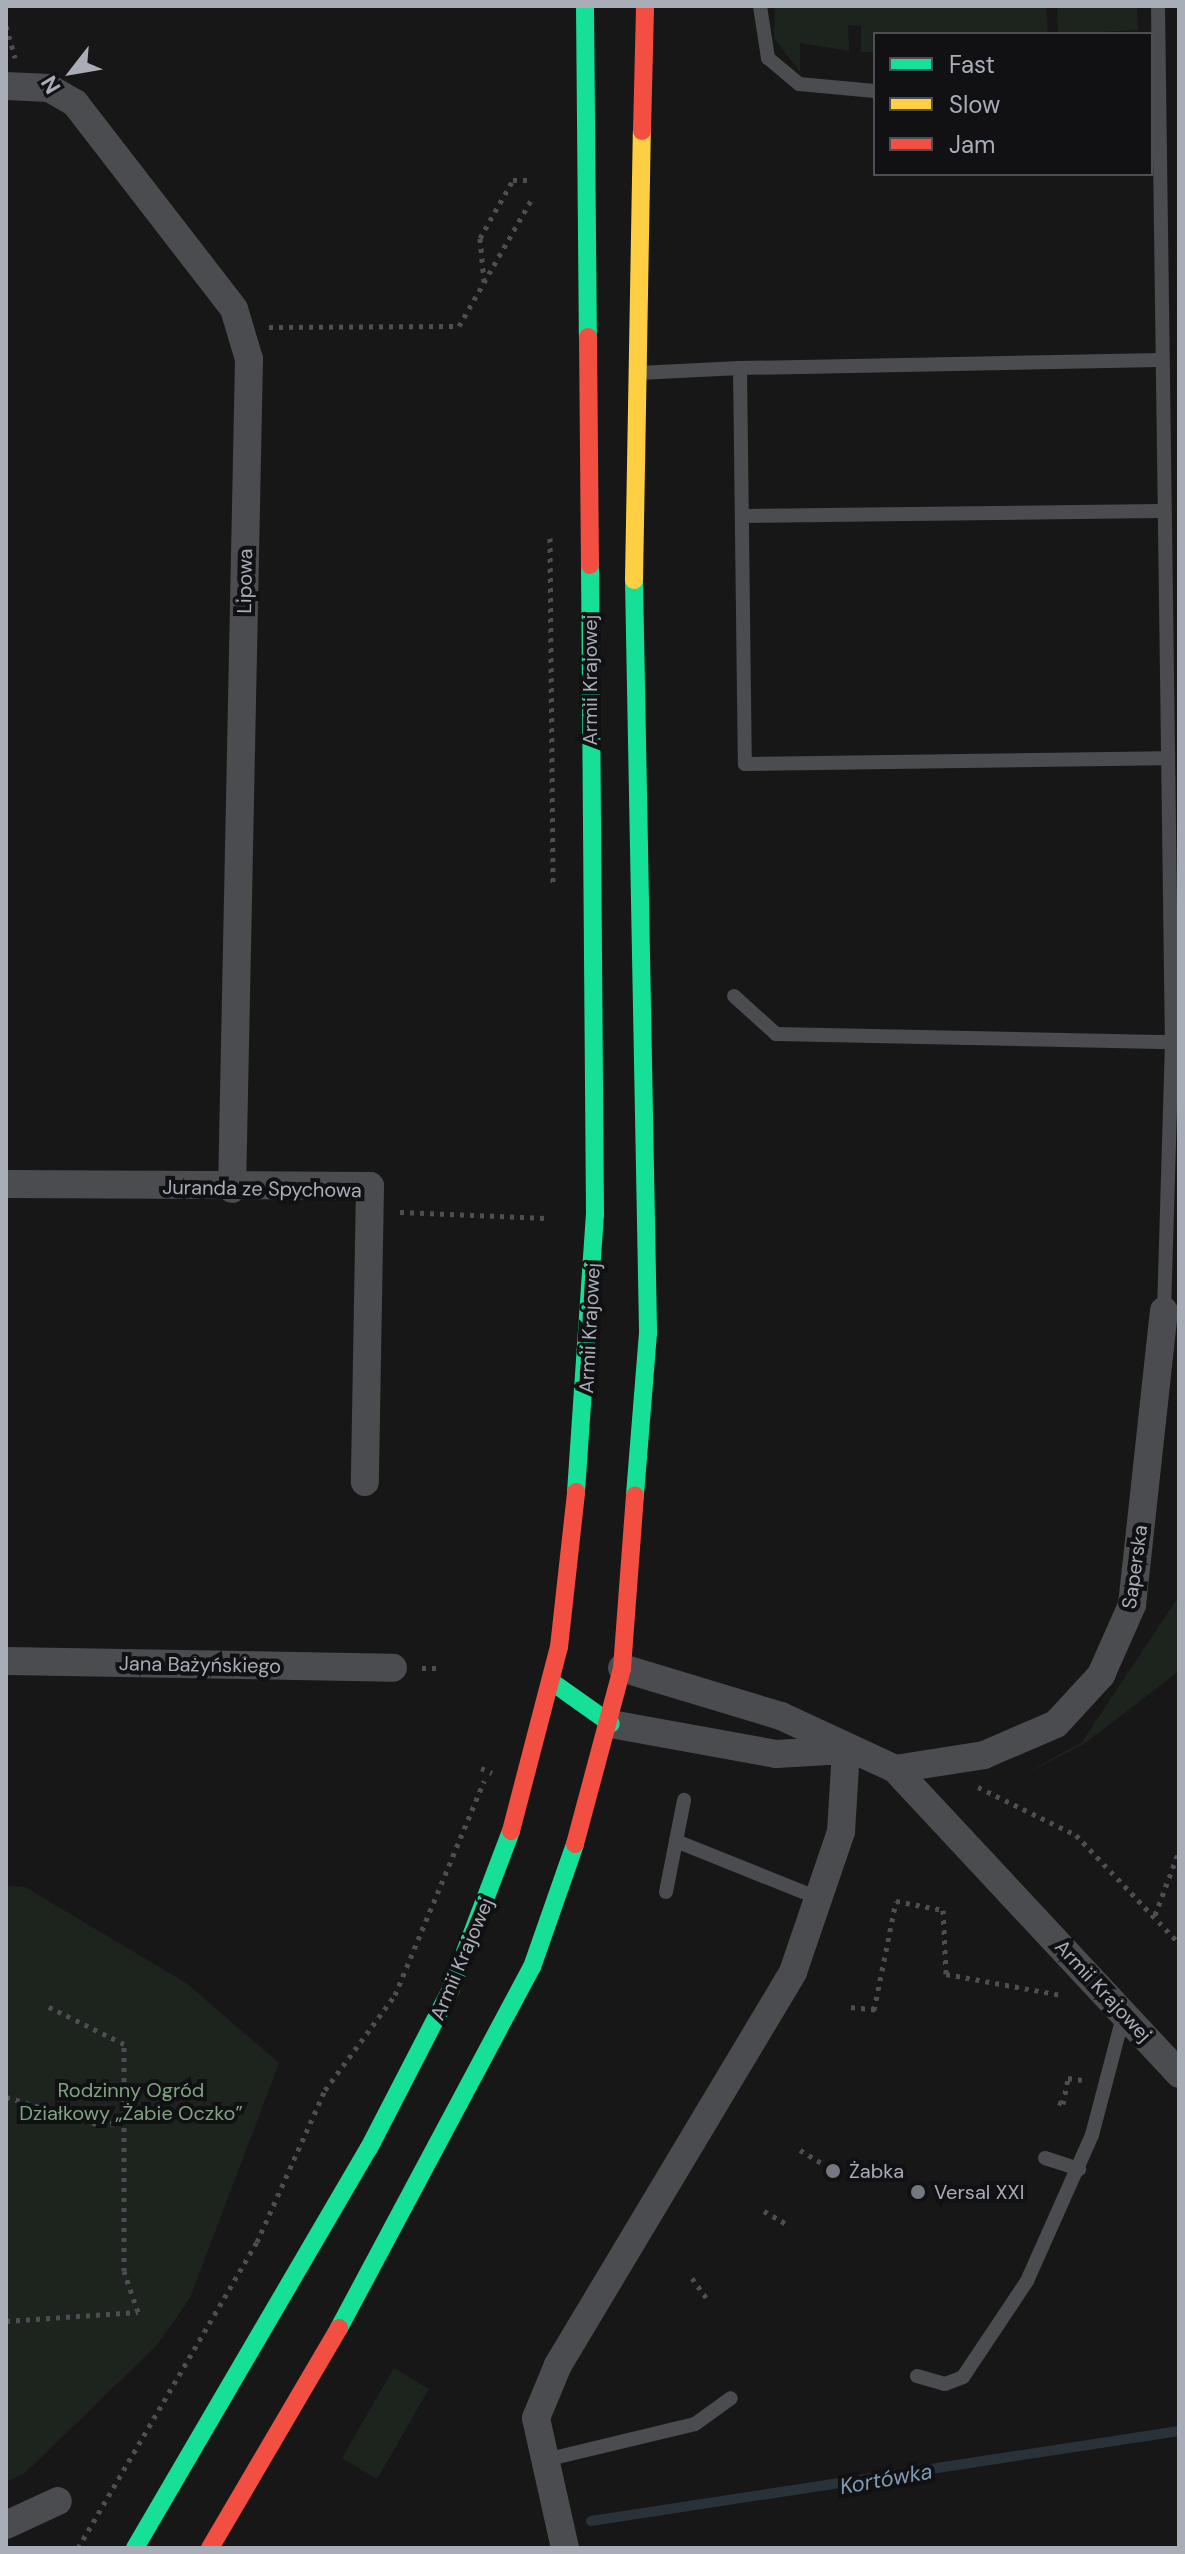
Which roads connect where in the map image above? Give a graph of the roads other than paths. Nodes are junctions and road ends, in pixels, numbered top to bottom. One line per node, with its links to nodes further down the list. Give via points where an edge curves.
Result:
1 (585, 6): 24 (main road, Armii Krajowej, via 595,1215 575,1542)
2 (645, 6): 10 (main road)
3 (760, 6): 7 (lane, via 768,58 799,84)
4 (1158, 6): 6 (lane)
5 (6, 86): 18 (street, Lipowa, via 49,88 75,103 234,309 249,359)
6 (1155, 90): 8 (lane)
7 (873, 91)
8 (1160, 360): 9 (lane); 11 (lane)
9 (740, 368): 10 (lane); 12 (lane)
10 (639, 373): 23 (main road, via 632,487 648,1333)
11 (1160, 511): 12 (lane); 13 (lane)
12 (743, 516): 13 (lane, via 745,764)
13 (1164, 758): 15 (lane)
14 (734, 996): 15 (lane, via 776,1034)
15 (1172, 1042): 16 (lane)
16 (1174, 1075): 19 (lane)
17 (6, 1184): 18 (street, Juranda ze Spychowa)
18 (232, 1189): 20 (street, Juranda ze Spychowa, via 370,1186)
19 (1164, 1311): 27 (street, Saperska, via 1137,1579 1114,1654 1056,1724 984,1755)
20 (365, 1482)
21 (6, 1661): 22 (street, Jana Bażyńskiego)
22 (393, 1668)
23 (622, 1668): 24 (main road); 25 (main road); 26 (street, Saperska, via 781,1716)
24 (552, 1682): 25 (main road); 41 (main road, Armii Krajowej, via 503,1861 445,2003 369,2148)
25 (611, 1724): 26 (street, Saperska, via 776,1754); 42 (main road, via 532,1967 388,2243)
26 (846, 1750): 27 (street, Saperska); 31 (street, via 841,1832)
27 (895, 1769): 32 (street, Armii Krajowej)
28 (684, 1800): 29 (lane)
29 (676, 1841): 30 (lane); 31 (lane)
30 (666, 1892)
31 (818, 1898): 38 (street, via 793,1972 558,2365 536,2418)
32 (1124, 2013): 33 (street, Armii Krajowej); 35 (lane)
33 (1179, 2074)
34 (1045, 2158): 35 (lane)
35 (1079, 2169): 36 (lane, via 1027,2281 963,2377 945,2384)
36 (917, 2376)
37 (731, 2398): 38 (lane, via 695,2424)
38 (540, 2461): 43 (street)
39 (58, 2501): 40 (street)
40 (6, 2525)
41 (135, 2548)
42 (210, 2548)
43 (565, 2548)

